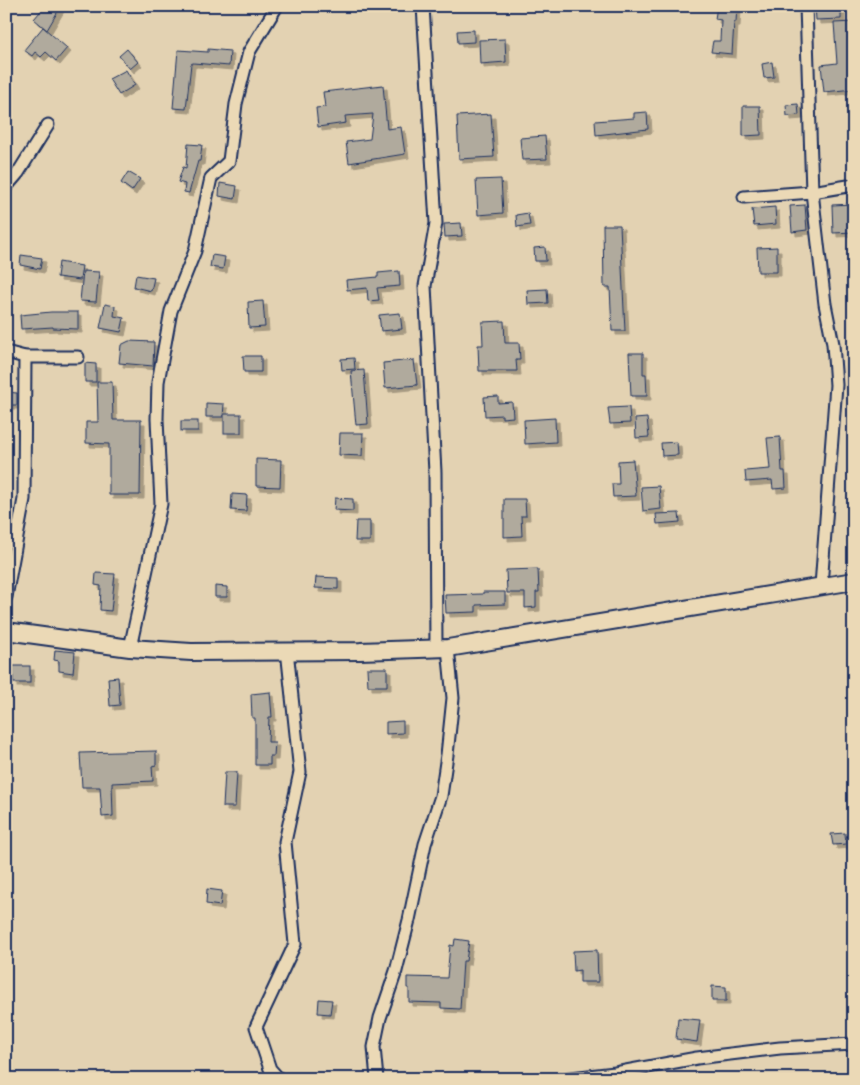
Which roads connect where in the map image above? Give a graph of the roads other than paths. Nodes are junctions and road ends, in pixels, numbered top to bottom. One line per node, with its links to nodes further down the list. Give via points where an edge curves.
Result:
1 (277, 6): 16 (street, via 249,52 236,104 229,161 211,178 195,251 171,311 158,382 161,504)
2 (423, 6): 17 (street, via 436,224 425,286)
3 (806, 6): 7 (street)
4 (48, 125): 6 (street)
5 (854, 185): 7 (street)
6 (6, 187)
7 (812, 192): 8 (street); 13 (street, via 836,385)
8 (744, 197)
9 (6, 352): 10 (street)
10 (25, 356): 11 (street); 14 (street, via 24,499)
11 (78, 357)
12 (854, 581): 13 (street)
13 (821, 586): 17 (street)
14 (6, 597)
15 (6, 632): 16 (street)
16 (130, 648): 18 (street, via 191,652)
17 (442, 648): 18 (street); 21 (street, via 453,698 441,796 425,844 396,971 380,1018 374,1048)
18 (287, 650): 20 (street, via 300,772 285,842 295,944 256,1027 270,1069)
19 (854, 1044): 22 (street, via 780,1048)
20 (279, 1079)
21 (377, 1079)
22 (562, 1079)

